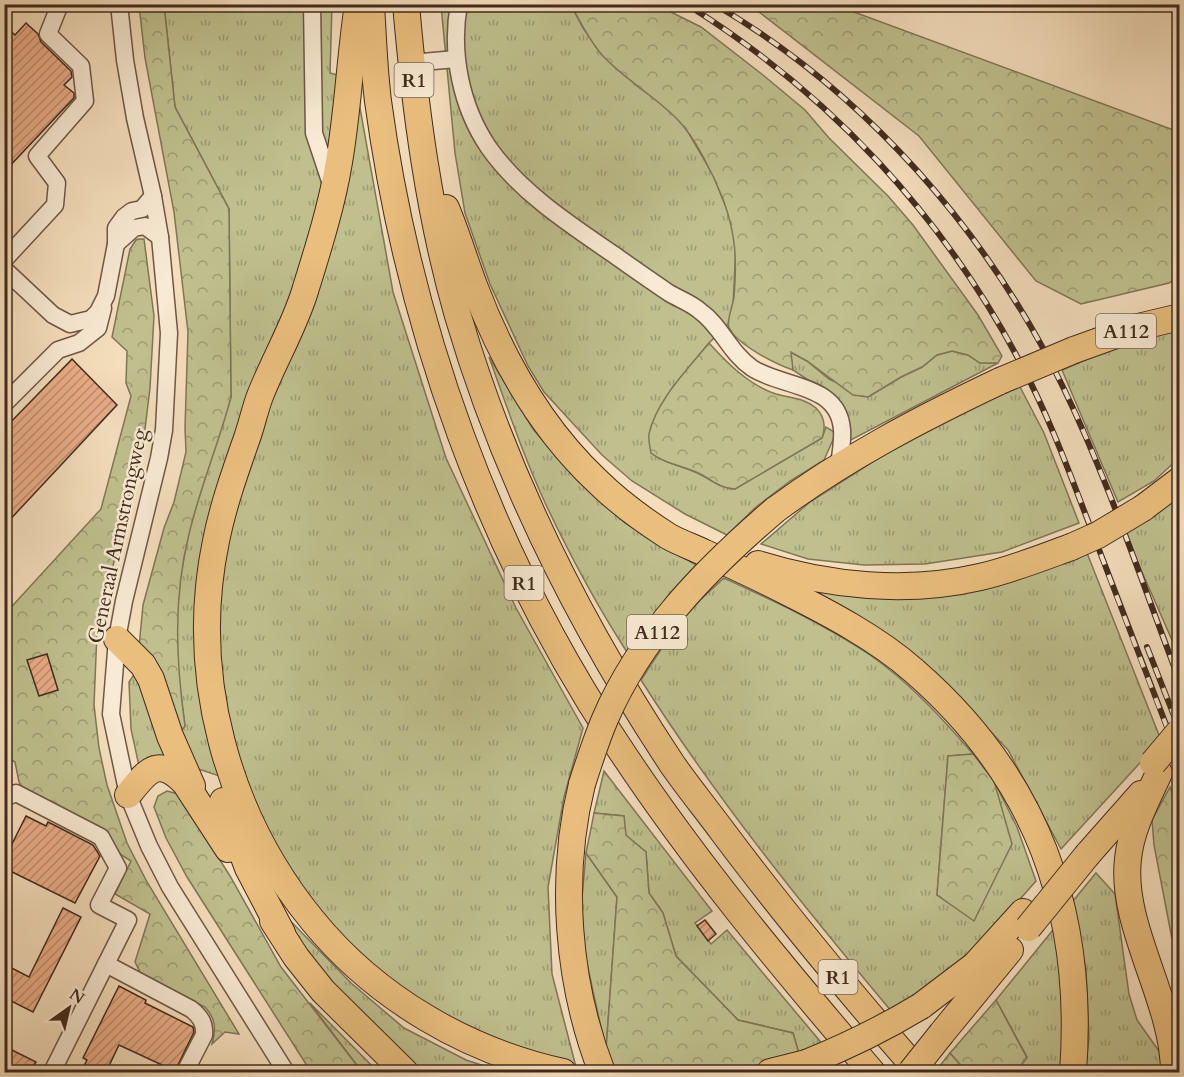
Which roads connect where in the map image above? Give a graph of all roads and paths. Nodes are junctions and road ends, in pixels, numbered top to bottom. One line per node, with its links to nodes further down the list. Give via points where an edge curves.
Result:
1 (60, 4): 13 (street, via 48,34 81,66 86,101 37,156 57,183 56,205)
2 (119, 4): 12 (street, Generaal Armstrongweg, via 135,118 153,196)
3 (312, 4): 11 (street, via 314,133)
4 (357, 4): 11 (highway)
5 (371, 4): 42 (highway, R1, via 378,98 405,251 448,401 521,578 577,682 662,810 743,917)
6 (406, 4): 9 (highway, R1)
7 (459, 4): 8 (street)
8 (456, 58): 9 (street); 22 (street, via 474,120 507,169 585,234 701,311 752,368 817,392 830,401 842,430)
9 (411, 63): 10 (highway, R1)
10 (425, 156): 24 (highway, via 476,290 514,373 558,438 595,479); 44 (highway, R1, via 440,242 478,380 548,550 597,644 673,765 751,870)
11 (333, 192): 20 (highway, via 304,295)
12 (148, 216): 15 (street, via 132,212 116,228); 25 (street, Generaal Armstrongweg, via 160,237 169,333 164,430)
13 (4, 260)
14 (4, 269): 17 (street, via 53,315)
15 (106, 296): 17 (street, via 91,319); 18 (street, via 98,328)
16 (1179, 318): 22 (highway, A112, bridge, via 1138,327 1000,381 904,428)
17 (70, 324): 18 (street); 19 (street)
18 (79, 344): 21 (street, via 58,350)
19 (4, 389)
20 (260, 396): 33 (highway, via 240,433 205,539 194,619 195,671 211,764 227,814 248,868); 36 (highway, via 224,505 215,543 206,621 214,712 239,799 273,867 297,902 372,981 417,1013 465,1038)
21 (4, 404)
22 (839, 467): 35 (highway, A112, bridge, via 776,510 698,580 644,650 606,718 582,784 571,843 569,884 580,999)
23 (1179, 480): 24 (highway, bridge, via 1143,508 1071,547 978,578 932,584 836,583 792,574)
24 (638, 514): 45 (highway, via 669,536 788,592 880,645 912,668 953,707 984,744 1030,818 1060,897 1069,935 1074,990)
25 (117, 639): 29 (street, Generaal Armstrongweg, via 111,714); 31 (highway, via 151,679 185,773)
26 (1179, 731): 28 (highway, bridge)
27 (1179, 747): 28 (highway)
28 (1156, 768): 32 (highway, bridge); 46 (highway, via 1134,828 1128,880 1134,918 1170,1036)
29 (128, 795): 31 (highway, via 148,771 167,769 178,775); 39 (street, Generaal Armstrongweg, via 170,887)
30 (4, 798): 34 (street, via 16,793 101,837 118,868 99,905 128,920)
31 (203, 808): 33 (highway)
32 (1025, 920): 41 (highway, bridge, via 975,965 880,1031 806,1063); 43 (highway, bridge)
33 (282, 933): 40 (highway, via 323,991)
34 (106, 964): 37 (street); 38 (street, via 200,1016 204,1035)
35 (600, 1070)
36 (555, 1071)
37 (52, 1072)
38 (185, 1072)
39 (285, 1072)
40 (405, 1072)
41 (770, 1072)
42 (872, 1072)
43 (911, 1072)
44 (919, 1072)
45 (1073, 1072)
46 (1174, 1072)

